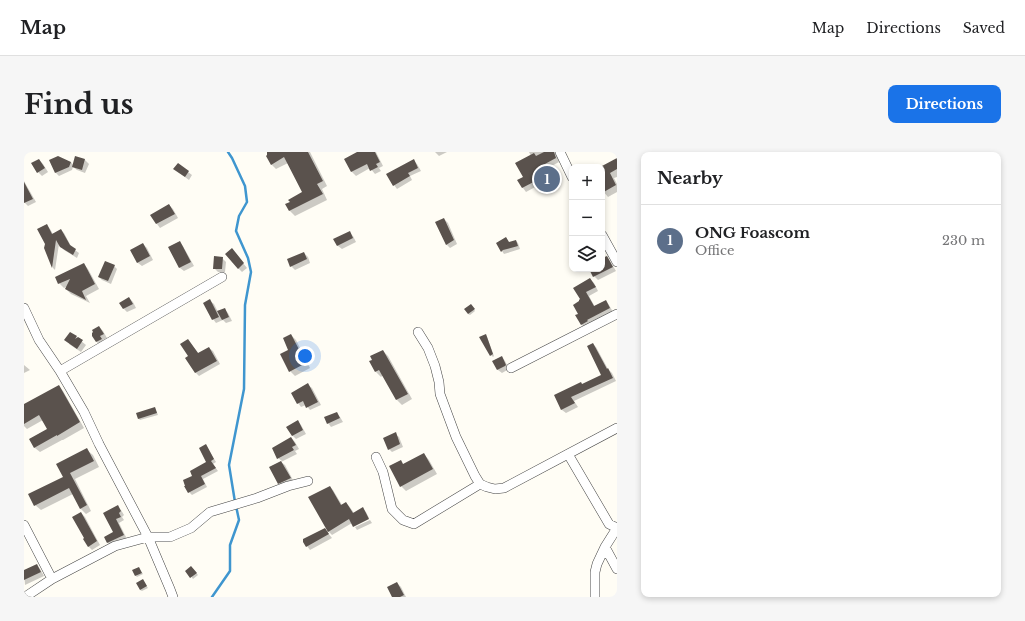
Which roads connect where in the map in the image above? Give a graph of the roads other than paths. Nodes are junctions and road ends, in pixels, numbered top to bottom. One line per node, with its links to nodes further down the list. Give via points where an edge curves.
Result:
1 (560, 152): 2 (street)
2 (569, 171)
3 (603, 236): 4 (street)
4 (617, 262)
5 (222, 277): 10 (street)
6 (24, 308): 10 (street, via 38,340)
7 (617, 314): 9 (street)
8 (418, 332): 15 (street, via 435,366 440,394 456,437)
9 (511, 368)
10 (60, 371): 18 (street, via 84,412)
11 (617, 428): 12 (street)
12 (568, 454): 15 (street, via 504,488 495,489); 17 (street, via 609,524)
13 (376, 457): 15 (street, via 383,472 392,509 403,520 414,524)
14 (308, 481): 18 (street, via 210,512 191,528 170,537)
15 (480, 484)
16 (24, 525): 21 (street)
17 (617, 528): 19 (street)
18 (148, 537): 21 (street, via 115,546); 23 (street)
19 (605, 547): 20 (street); 24 (street, via 595,572)
20 (617, 569)
21 (52, 579): 22 (street)
22 (25, 597)
23 (173, 597)
24 (595, 597)

